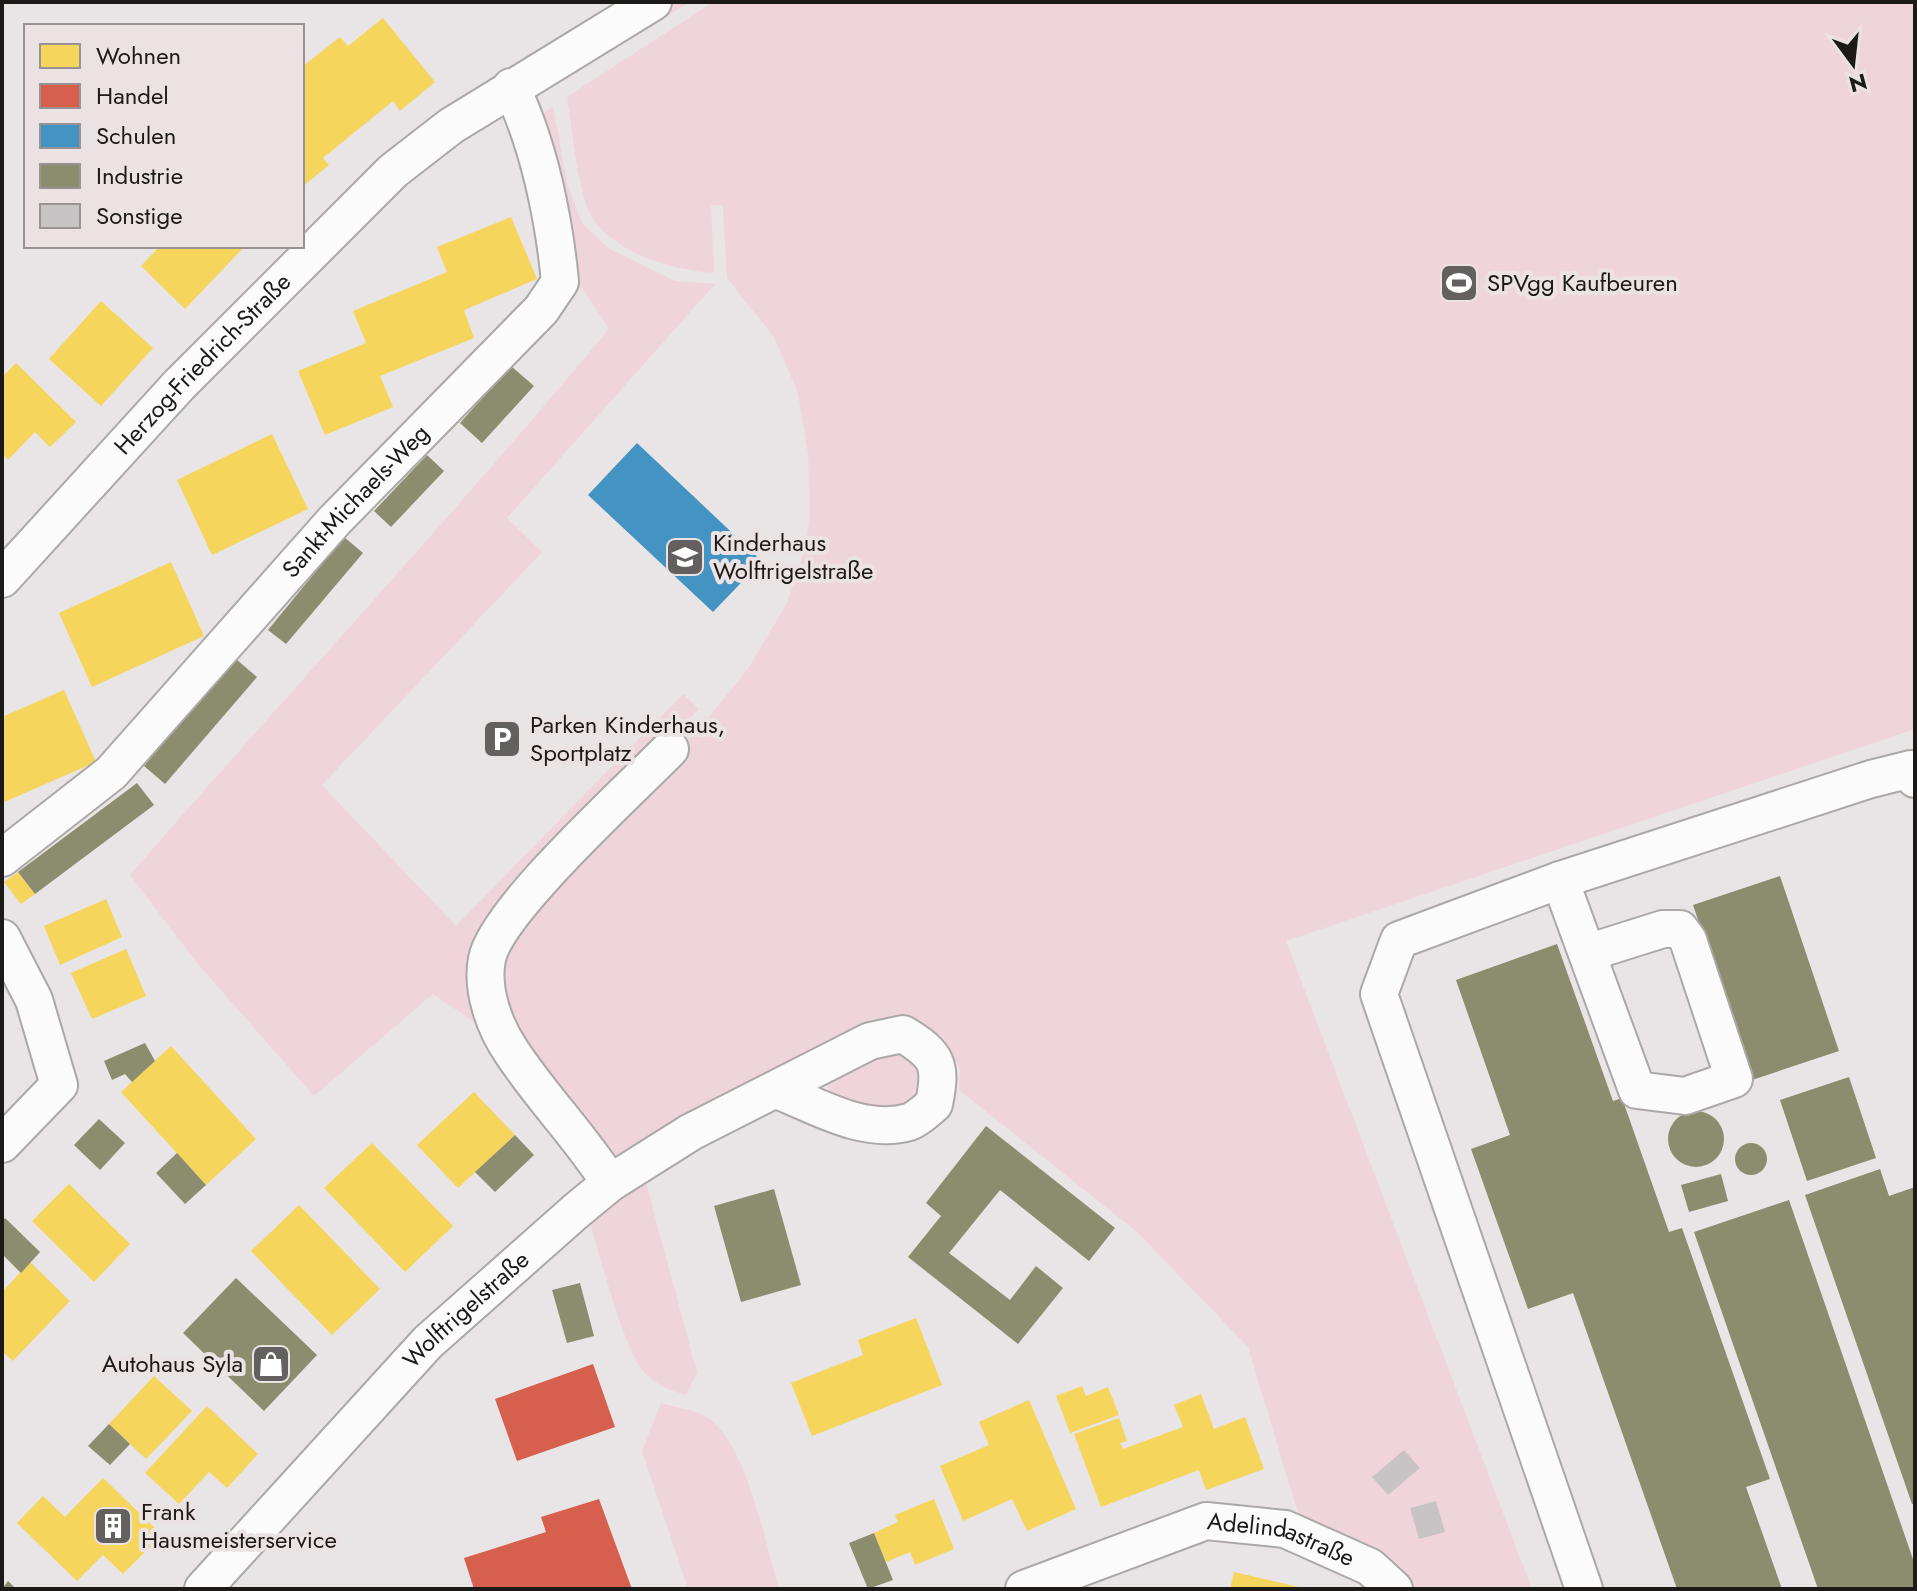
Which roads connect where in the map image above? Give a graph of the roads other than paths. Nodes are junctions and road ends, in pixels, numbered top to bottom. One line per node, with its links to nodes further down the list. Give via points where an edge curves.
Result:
1 (653, 2): 2 (street, Herzog-Friedrich-Straße)
2 (511, 87): 3 (street, Herzog-Friedrich-Straße, via 393,171 179,385); 6 (street, Sankt-Michaels-Weg, via 526,118 560,282 541,310 335,520 111,773)
3 (2, 579)
4 (670, 749): 12 (street, via 528,893 487,959 488,1006 510,1050)
5 (1915, 779): 7 (street, via 1911,769 1871,779)
6 (2, 858)
7 (1560, 880): 9 (street); 16 (street, via 1399,940 1379,994)
8 (2, 938): 11 (street, via 34,1000 59,1085)
9 (1587, 953): 9 (street, via 1637,1090 1685,1096 1734,1079 1680,929 1663,929)
10 (777, 1090): 12 (street, Wolftrigelstraße, via 691,1132)
11 (2, 1144)
12 (610, 1183): 13 (street, Wolftrigelstraße, via 428,1342)
13 (203, 1589)
14 (1024, 1589): 15 (street, Adelindastraße, via 1206,1521 1285,1529 1370,1567)
15 (1394, 1589)
16 (1584, 1589)

